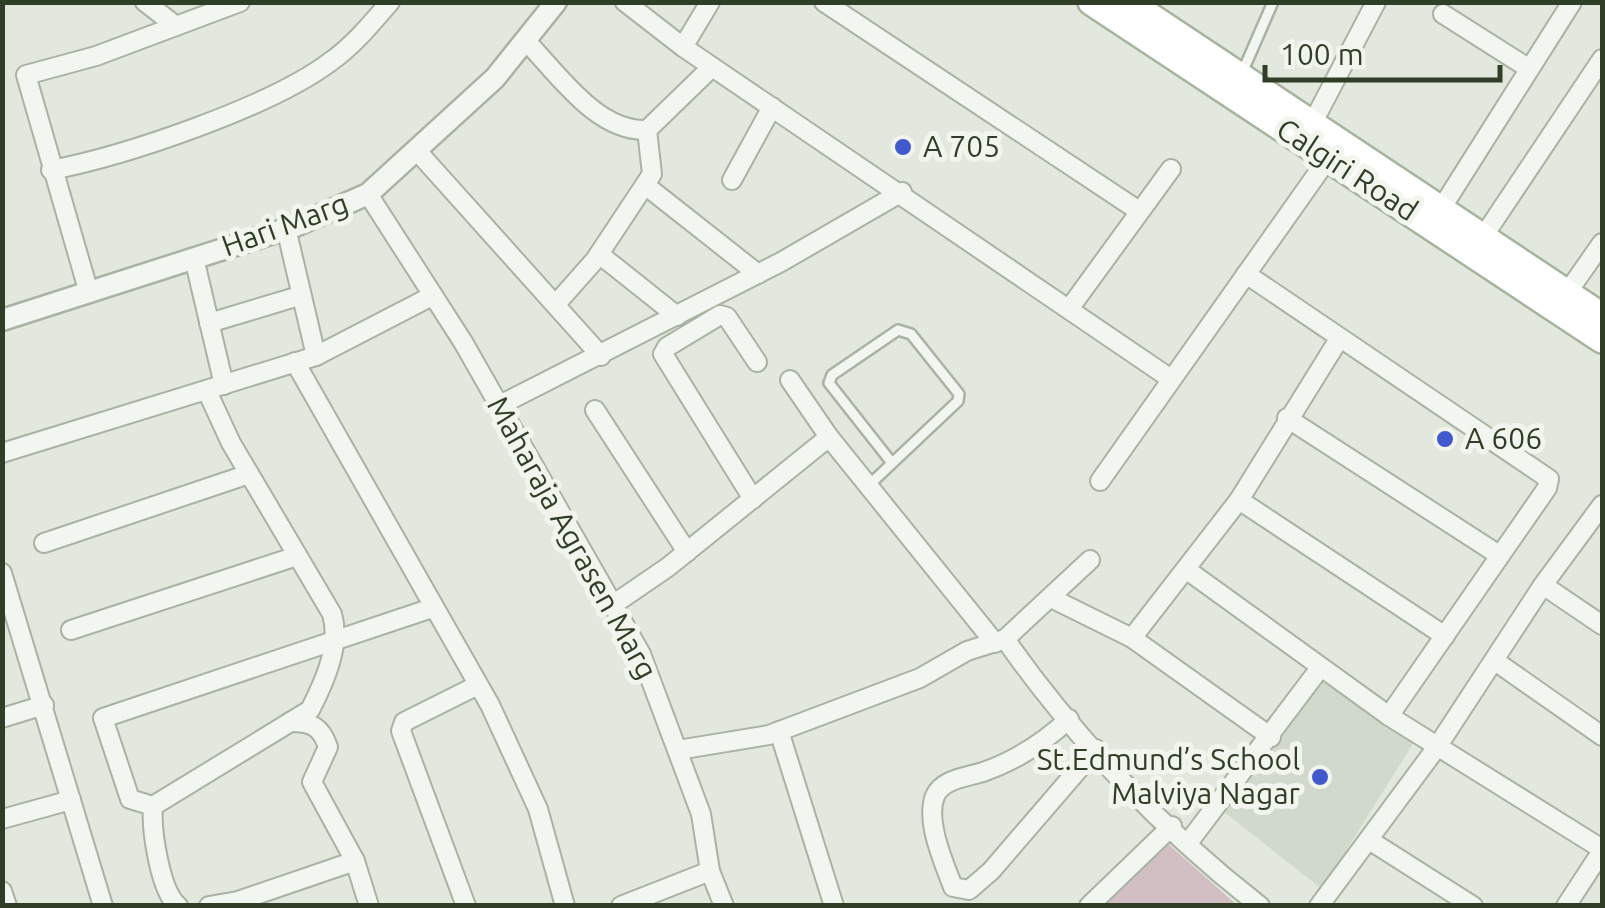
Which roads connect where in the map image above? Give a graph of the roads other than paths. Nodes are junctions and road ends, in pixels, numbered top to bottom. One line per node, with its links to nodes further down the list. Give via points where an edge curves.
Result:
1 (145, 2): 14 (street)
2 (240, 2): 14 (street)
3 (390, 2): 27 (street, via 329,63 272,93 94,162)
4 (556, 2): 15 (street, Hari Marg)
5 (624, 2): 16 (street)
6 (710, 2): 16 (street)
7 (824, 2): 33 (street)
8 (1091, 2): 24 (main road, Calgiri Road)
9 (1129, 2): 20 (main road, Calgiri Road)
10 (1273, 2): 20 (lane)
11 (1376, 2): 22 (street)
12 (1572, 2): 19 (street)
13 (1443, 14): 19 (street)
14 (176, 26): 27 (street, via 26,75)
15 (526, 41): 23 (street, via 600,115 624,131); 25 (street, Hari Marg)
16 (683, 47): 18 (street)
17 (1602, 59): 35 (street)
18 (712, 67): 21 (street); 23 (street)
19 (1528, 68): 32 (street)
20 (1241, 76): 22 (main road, Calgiri Road)
21 (772, 107): 28 (street); 30 (street)
22 (1312, 124): 24 (main road, Calgiri Road)
23 (647, 130): 29 (street, via 652,174)
24 (1334, 150): 32 (main road, Calgiri Road); 40 (street); 52 (main road, Calgiri Road)
25 (418, 152): 31 (street, Hari Marg); 45 (street)
26 (1170, 169): 33 (street)
27 (51, 170): 42 (street)
28 (732, 180)
29 (645, 185): 37 (street); 39 (street)
30 (902, 192): 39 (street); 46 (street)
31 (368, 194): 34 (street, Hari Marg); 44 (street, Maharaja Agrasen Marg)
32 (1441, 208): 35 (main road, Calgiri Road)
33 (1139, 211): 46 (street)
34 (286, 228): 38 (street, Hari Marg); 43 (street)
35 (1483, 237): 41 (main road, Calgiri Road)
36 (1602, 244): 41 (street)
37 (599, 254): 45 (street); 47 (street)
38 (194, 258): 42 (street, Hari Marg); 50 (street)
39 (758, 274): 47 (street)
40 (1246, 274): 51 (street); 57 (street)
41 (1567, 292): 48 (main road, Calgiri Road)
42 (89, 293): 49 (street, Hari Marg)
43 (299, 296): 50 (street); 53 (street)
44 (430, 297): 53 (street); 60 (street, Maharaja Agrasen Marg)
45 (556, 304): 54 (street)
46 (1069, 309): 57 (street)
47 (677, 316): 54 (street)
48 (1602, 316)
49 (2, 320)
50 (209, 322): 59 (street)
51 (1340, 339): 62 (street); 75 (street, via 1549,480)
52 (1602, 340)
53 (316, 356): 55 (street)
54 (600, 356): 60 (street)
55 (295, 362): 59 (street); 82 (street)
56 (757, 362): 69 (street, via 720,315 664,354)
57 (1171, 379): 67 (street)
58 (790, 380): 63 (street)
59 (215, 388): 64 (street); 66 (street)
60 (498, 406): 81 (street, Maharaja Agrasen Marg)
61 (595, 410): 73 (street)
62 (1288, 418): 70 (street); 75 (street)
63 (828, 437): 68 (street); 69 (street)
64 (2, 453)
65 (892, 463): 65 (lane, via 960,394 911,334 898,330 832,375 830,383); 68 (lane)
66 (248, 474): 72 (street); 74 (street)
67 (1100, 481)
68 (868, 486): 87 (street)
69 (753, 499): 73 (street)
70 (1239, 500): 77 (street); 85 (street)
71 (1602, 507): 79 (street)
72 (44, 543)
73 (687, 552): 81 (street)
74 (297, 556): 84 (street); 88 (street, via 332,614 338,635)
75 (1499, 556): 85 (street)
76 (1090, 560): 80 (street)
77 (1187, 570): 86 (street); 90 (street)
78 (2, 573): 92 (street)
79 (1543, 585): 83 (street); 89 (street)
80 (1051, 598): 86 (street); 87 (street)
81 (614, 604): 102 (street, Maharaja Agrasen Marg)
82 (432, 608): 88 (street); 91 (street)
83 (1602, 625)
84 (71, 630)
85 (1445, 636): 93 (street)
86 (1132, 638): 99 (street)
87 (1000, 641): 95 (street); 97 (street)
88 (333, 643): 96 (street, via 310,710); 104 (street, via 103,718 130,799)
89 (1495, 661): 98 (street); 100 (street)
90 (1320, 668): 93 (street); 99 (street)
91 (478, 685): 119 (street, via 426,707 401,731); 120 (street, via 538,809)
92 (44, 704): 94 (street); 103 (street)
93 (1389, 716): 100 (street)
94 (2, 718)
95 (1068, 719): 101 (street); 101 (street, via 1030,750 936,794 932,815 953,887 969,890 991,871)
96 (289, 722): 104 (street); 110 (street, via 309,722 323,732 328,747 312,782)
97 (779, 731): 102 (street); 123 (street)
98 (1602, 736)
99 (1271, 737): 108 (street)
100 (1437, 747): 107 (street); 109 (street)
101 (1096, 749): 106 (street)
102 (678, 750): 111 (street, Maharaja Agrasen Marg, via 701,814)
103 (71, 800): 105 (street); 116 (street)
104 (153, 806): 114 (street)
105 (2, 820)
106 (1172, 826): 108 (street); 124 (street)
107 (1369, 840): 126 (street); 127 (street)
108 (1188, 843): 113 (street)
109 (1602, 850): 128 (street)
110 (355, 861): 117 (street); 118 (street)
111 (710, 871): 121 (street); 122 (street, Maharaja Agrasen Marg)
112 (2, 891): 115 (street)
113 (1234, 898): 125 (street)
114 (175, 905)
115 (7, 906)
116 (103, 906)
117 (209, 906)
118 (369, 906)
119 (466, 906)
120 (565, 906)
121 (620, 906)
122 (724, 906)
123 (834, 906)
124 (1089, 906)
125 (1260, 906)
126 (1319, 906)
127 (1473, 906)
128 (1566, 906)

